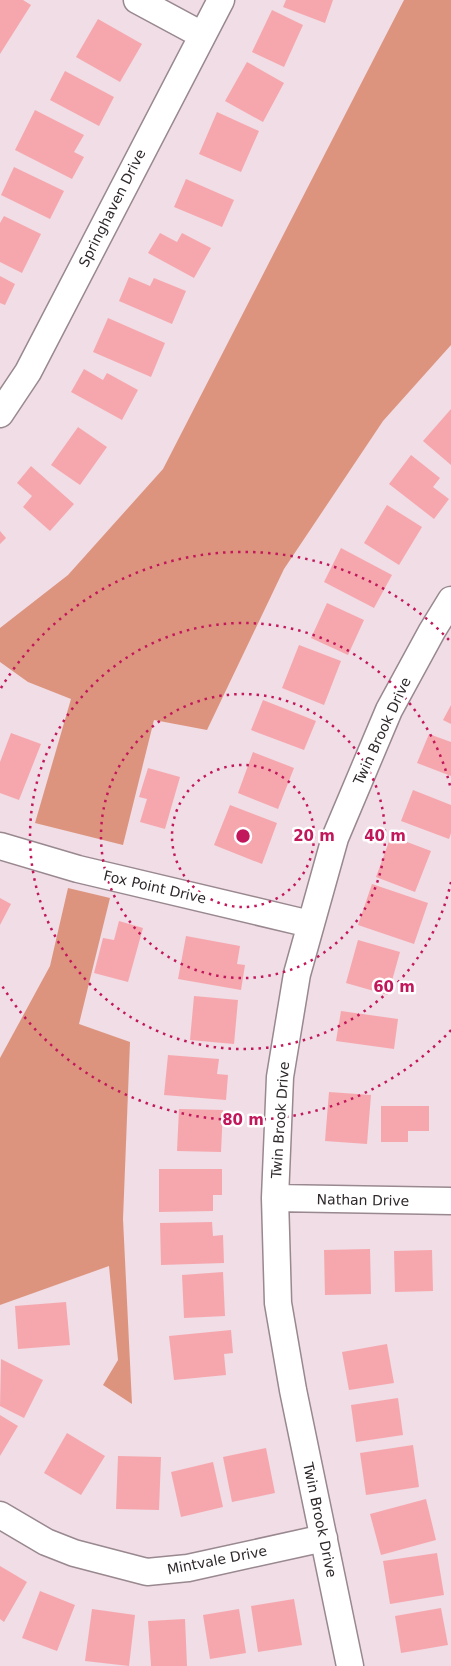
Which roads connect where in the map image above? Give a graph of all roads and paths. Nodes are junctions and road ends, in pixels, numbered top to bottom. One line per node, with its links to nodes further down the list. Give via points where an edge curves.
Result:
1 (137, 0): 3 (street)
2 (221, 0): 3 (street, Springhaven Drive)
3 (202, 35): 4 (street, Springhaven Drive, via 28,372)
4 (0, 414)
5 (451, 600): 7 (street, Twin Brook Drive, via 389,710 335,838)
6 (0, 846): 7 (street, Fox Point Drive, via 78,869)
7 (310, 924): 8 (street, Twin Brook Drive, via 297,974 280,1077)
8 (275, 1198): 9 (street, Nathan Drive); 11 (street, Twin Brook Drive, via 278,1303)
9 (451, 1201)
10 (0, 1514): 11 (street, Mintvale Drive, via 46,1542 74,1554 147,1572 188,1568)
11 (324, 1538): 12 (street, Twin Brook Drive)
12 (350, 1666)

